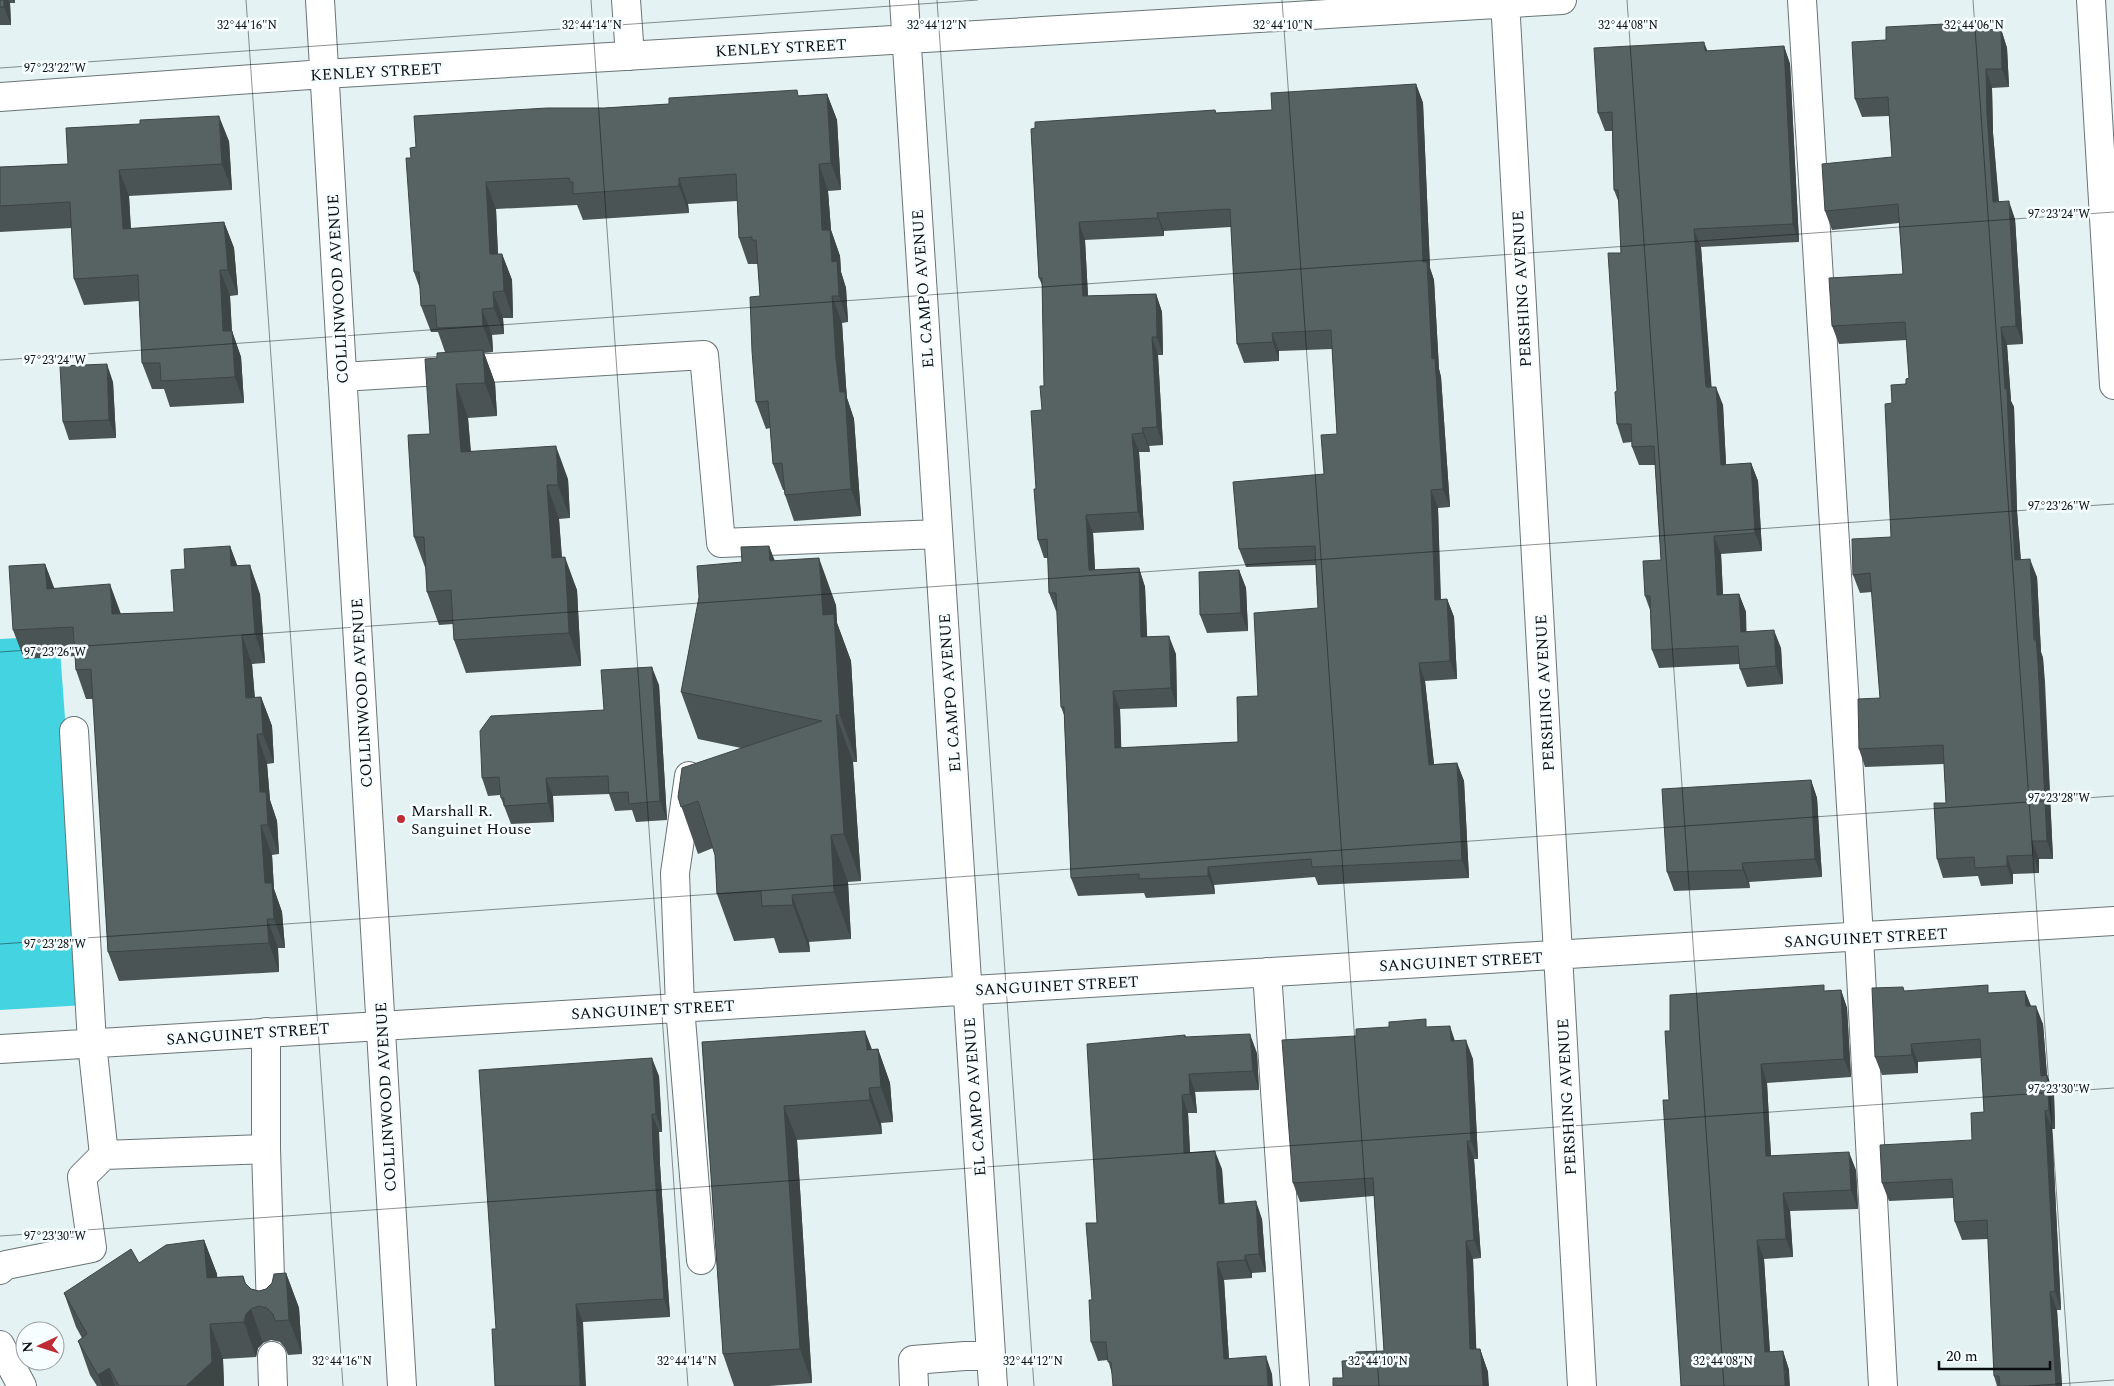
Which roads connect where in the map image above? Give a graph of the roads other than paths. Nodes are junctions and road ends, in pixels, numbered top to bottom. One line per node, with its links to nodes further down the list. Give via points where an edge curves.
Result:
1 (320, 0): 11 (street, COLLINWOOD AVENUE)
2 (626, 0): 10 (street)
3 (904, 0): 9 (street, EL CAMPO AVENUE)
4 (1562, 0): 7 (street, KENLEY STREET)
5 (1802, 0): 19 (street)
6 (2091, 0): 14 (street)
7 (1505, 2): 8 (street, KENLEY STREET); 20 (street, PERSHING AVENUE)
8 (1213, 10): 9 (street, KENLEY STREET)
9 (906, 39): 10 (street, KENLEY STREET); 15 (street, EL CAMPO AVENUE)
10 (630, 56): 11 (street, KENLEY STREET)
11 (324, 74): 12 (street, KENLEY STREET); 13 (street, COLLINWOOD AVENUE)
12 (0, 96)
13 (342, 377): 15 (street, via 704,355 721,543); 24 (street, COLLINWOOD AVENUE)
14 (2114, 385)
15 (938, 534): 22 (street, EL CAMPO AVENUE)
16 (74, 731): 26 (street)
17 (689, 775): 23 (street, via 675,873)
18 (2114, 922): 19 (street, SANGUINET STREET)
19 (1859, 937): 20 (street, SANGUINET STREET); 43 (street)
20 (1558, 955): 21 (street, SANGUINET STREET); 42 (street, PERSHING AVENUE)
21 (1267, 972): 22 (street, SANGUINET STREET); 41 (street)
22 (968, 990): 23 (street, SANGUINET STREET); 34 (street, EL CAMPO AVENUE)
23 (680, 1007): 24 (street, SANGUINET STREET); 30 (street)
24 (381, 1025): 25 (street, SANGUINET STREET); 38 (street, COLLINWOOD AVENUE)
25 (266, 1032): 26 (street, SANGUINET STREET); 28 (street)
26 (92, 1043): 27 (street, SANGUINET STREET); 29 (street)
27 (0, 1049)
28 (266, 1149): 29 (street); 32 (street)
29 (104, 1155): 31 (street, via 82,1177 92,1248 6,1265)
30 (701, 1260)
31 (0, 1270)
32 (271, 1310)
33 (0, 1345): 36 (street)
34 (991, 1354): 39 (street, via 913,1360); 40 (street, EL CAMPO AVENUE)
35 (272, 1356): 37 (street)
36 (22, 1386)
37 (273, 1386)
38 (402, 1386)
39 (914, 1386)
40 (993, 1386)
41 (1295, 1386)
42 (1582, 1386)
43 (1883, 1386)

